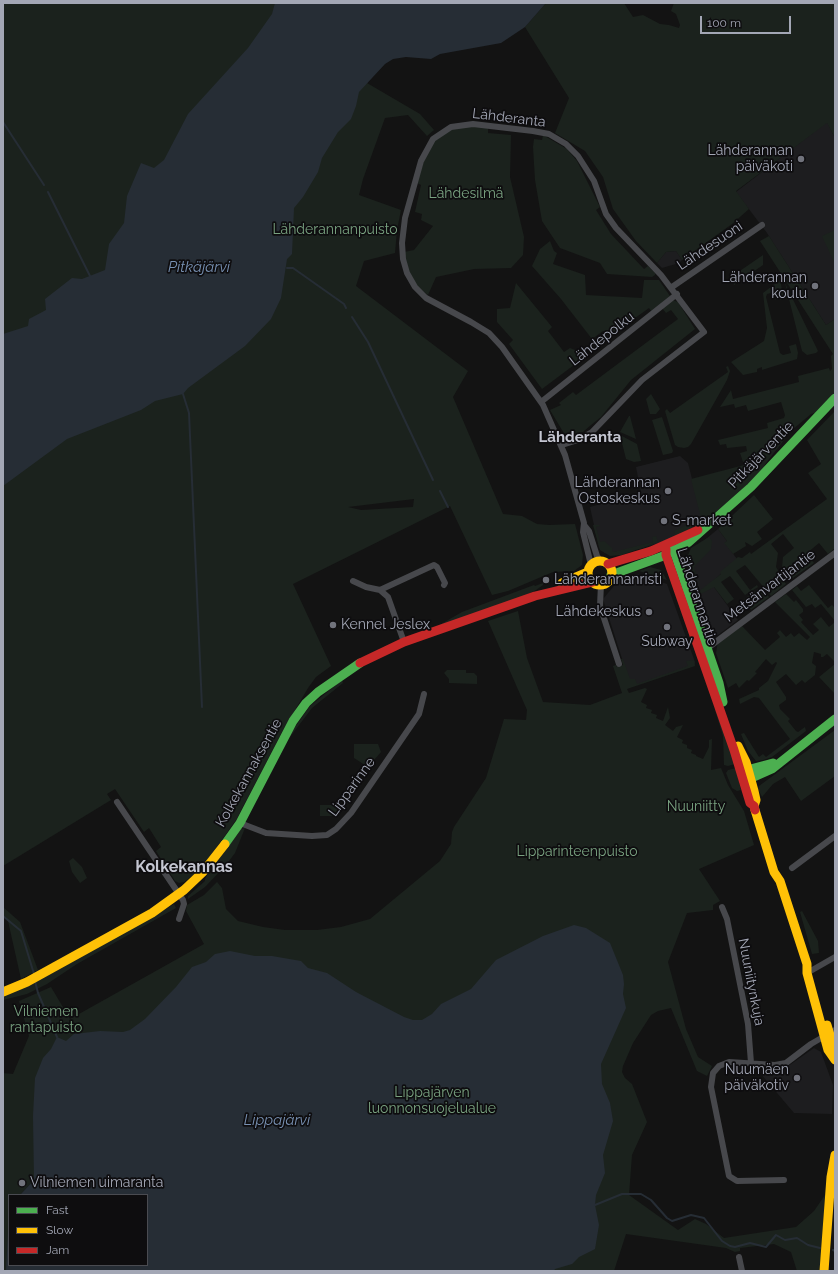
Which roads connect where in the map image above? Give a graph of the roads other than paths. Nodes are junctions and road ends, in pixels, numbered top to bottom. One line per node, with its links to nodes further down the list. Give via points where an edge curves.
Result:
1 (762, 225): 2 (street, Lähdesuoni)
2 (672, 287): 3 (street, Lähderanta); 5 (street, Lähderanta, via 616,228 606,214 594,181 578,156 566,144 549,134 473,124 451,127 433,139 420,161 405,218 402,252 407,273 426,298 489,333)
3 (677, 294): 5 (street, Lähdepolku); 6 (street, Lähderanta, via 704,332 642,380 592,432)
4 (835, 398): 8 (main road, Pitkäjärventie, via 751,487)
5 (541, 402): 6 (street, Lähderanta)
6 (562, 445): 7 (street, Lähderanta)
7 (585, 526): 12 (street, Lähderanta, via 597,556); 13 (street, Lähderanta, via 583,532)
8 (704, 528): 9 (main road, Pitkäjärventie); 10 (main road, Pitkäjärventie, via 689,542)
9 (666, 545): 10 (main road, Lähderannantie); 12 (main road)
10 (670, 553): 14 (main road); 21 (main road, Lähderannantie)
11 (835, 553): 21 (street, Metsänvartijantie)
12 (604, 562): 13 (main road); 14 (main road, via 611,569)
13 (590, 568): 16 (main road); 19 (main road, Kolkekannaksentie)
14 (612, 575): 16 (main road, via 609,580)
15 (353, 581): 18 (street)
16 (597, 583): 19 (main road, Kolkekannaksentie); 22 (street, via 600,606)
17 (444, 585): 18 (street, via 434,565)
18 (380, 590): 20 (street, via 388,596)
19 (535, 596): 20 (main road, Kolkekannaksentie)
20 (404, 642): 27 (main road, Kolkekannaksentie, via 359,663 306,703 284,737)
21 (703, 650): 25 (main road, Lähderannantie, via 728,715)
22 (620, 664)
23 (424, 694): 27 (street, Lipparinne, via 419,714 336,829 327,835 312,836 266,833)
24 (835, 719): 25 (main road, via 772,769)
25 (746, 776): 34 (main road, Lähderannantie, via 756,800 754,806 775,883 801,966)
26 (117, 802): 30 (street)
27 (240, 823): 30 (main road, Kolkekannaksentie, via 202,872)
28 (835, 836): 29 (street)
29 (792, 868)
30 (179, 894): 32 (street, via 184,904); 35 (main road, Kolkekannaksentie, via 152,913 49,971)
31 (722, 908): 39 (street, Nuuniitynkuja, via 727,919 746,1012)
32 (179, 920)
33 (835, 957): 34 (street)
34 (807, 973): 36 (main road, Lähderannantie)
35 (3, 992)
36 (829, 1033): 37 (main road, Lähderannantie); 38 (main road, Lähderannantie, via 828,1050); 39 (street, via 786,1063)
37 (835, 1052)
38 (835, 1060)
39 (751, 1063): 42 (street, via 724,1063 716,1069 711,1080 727,1171 732,1179 737,1181)
40 (835, 1155): 41 (main road)
41 (834, 1164): 43 (main road)
42 (784, 1180)
43 (832, 1187): 46 (main road)
44 (739, 1257): 45 (street)
45 (742, 1271)
46 (824, 1271)

